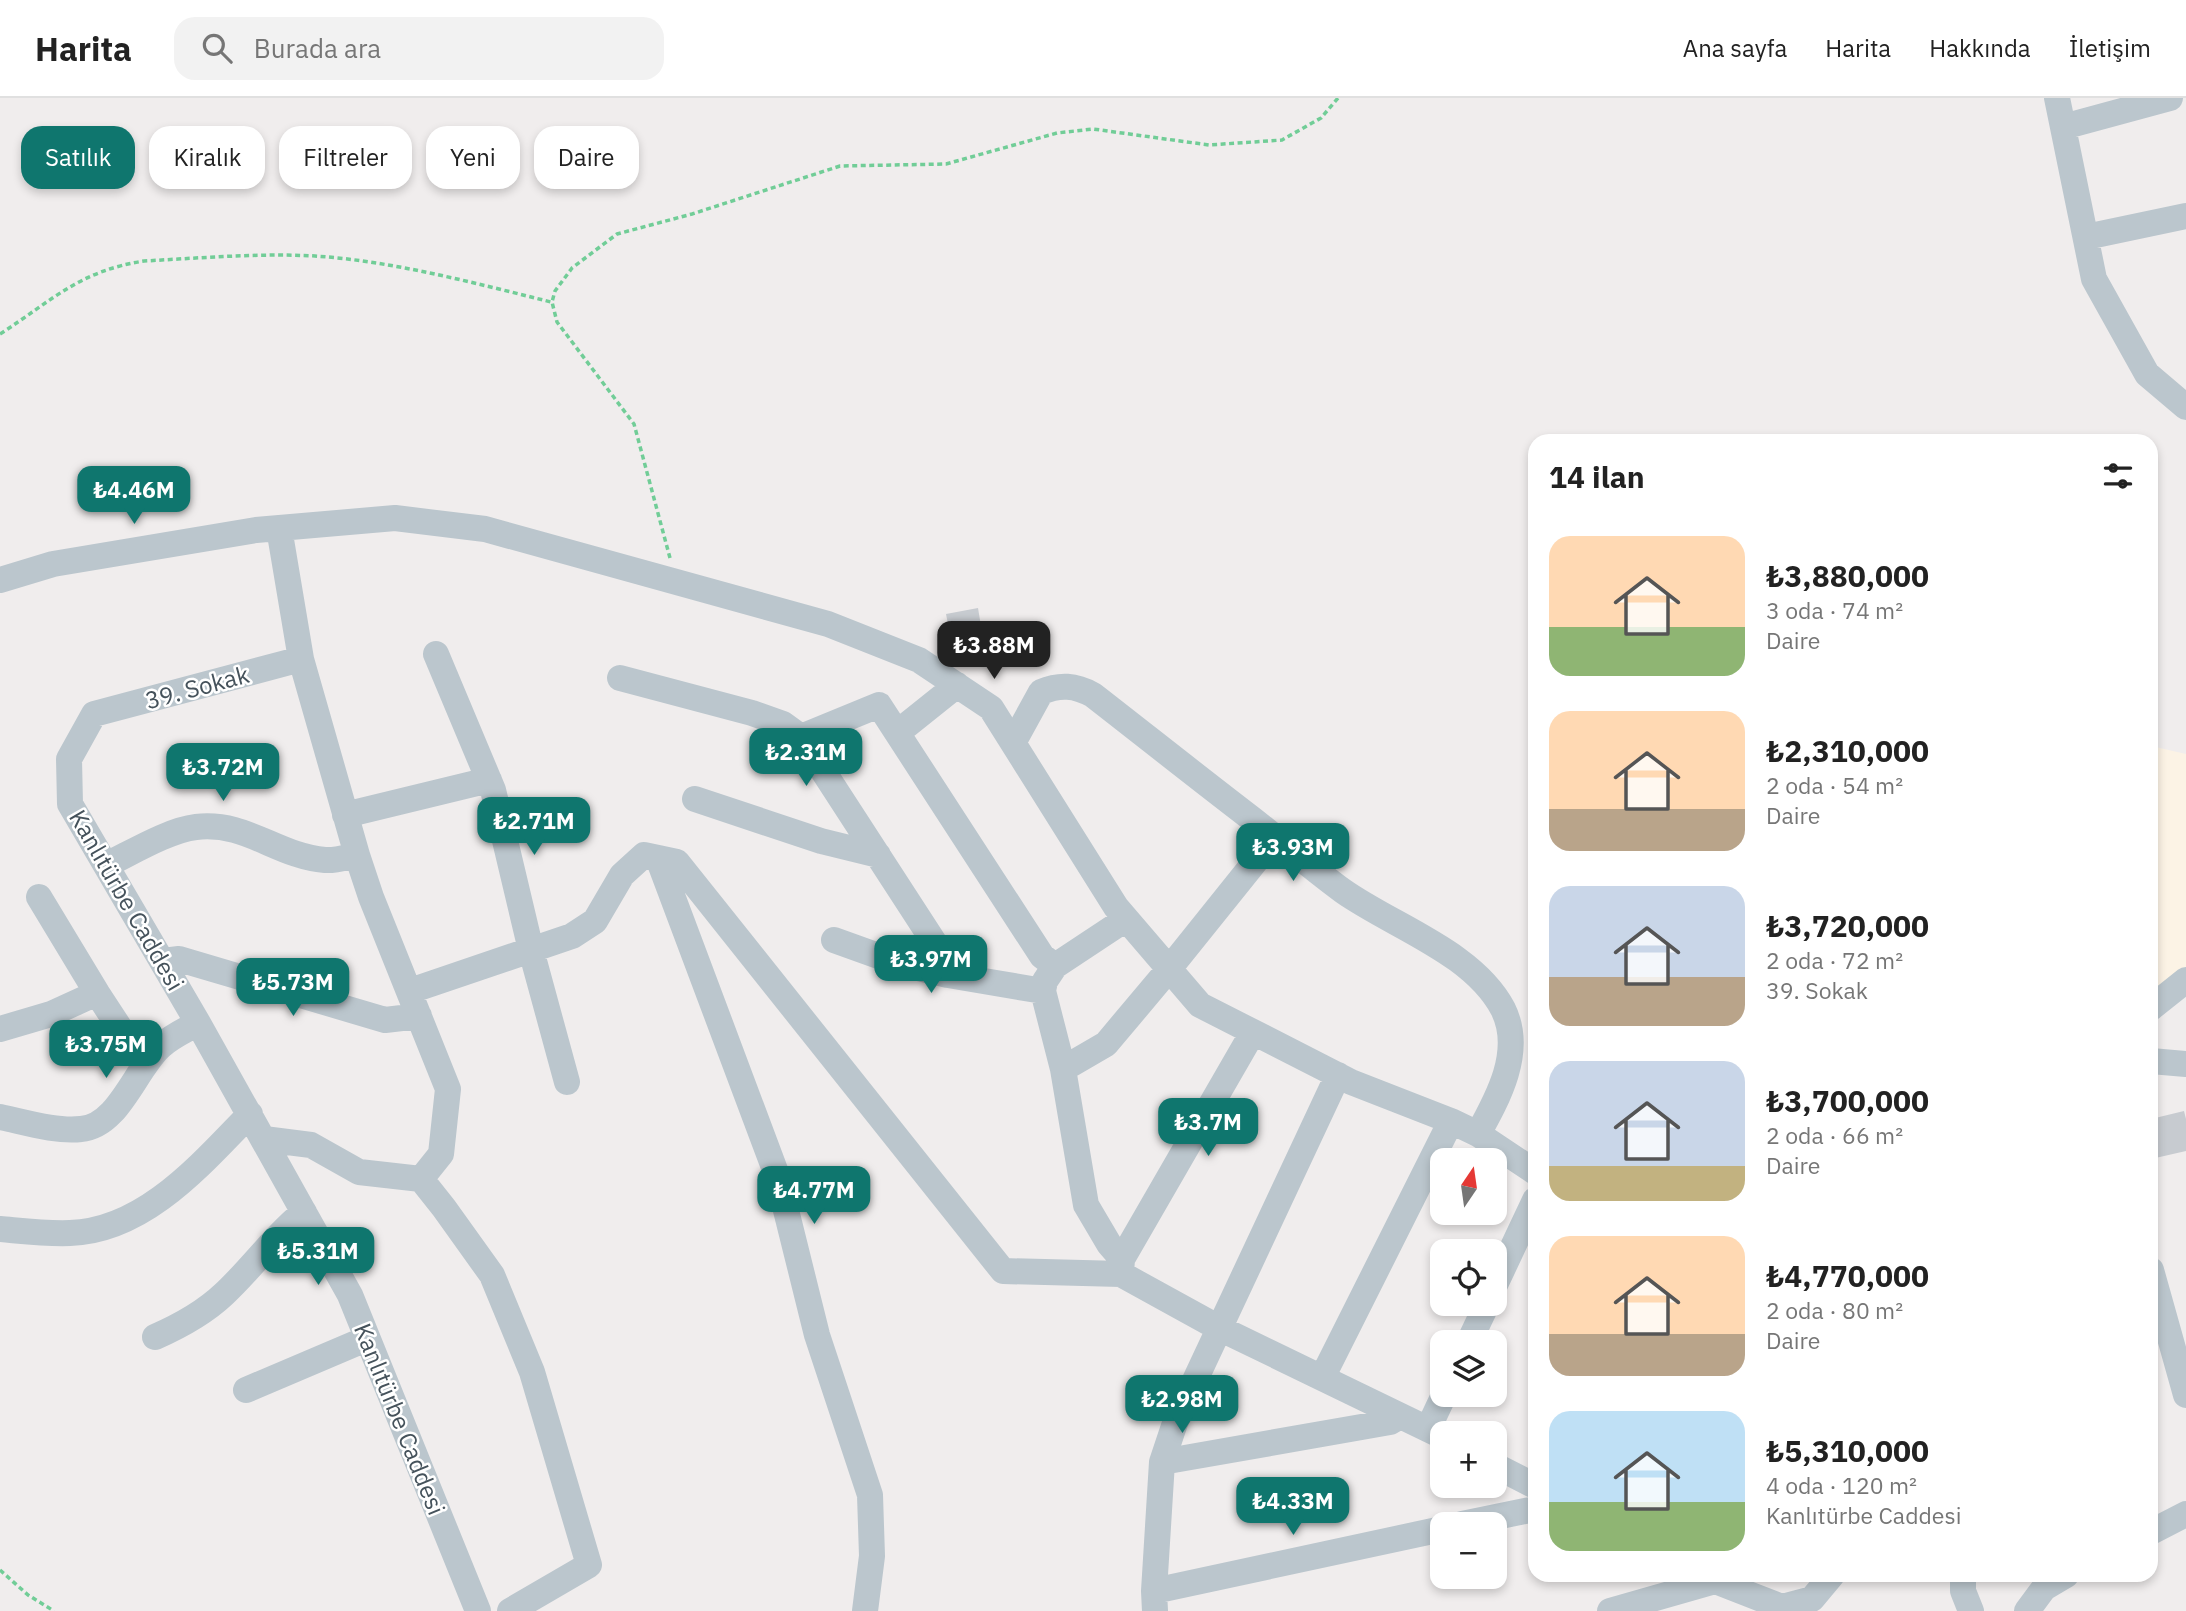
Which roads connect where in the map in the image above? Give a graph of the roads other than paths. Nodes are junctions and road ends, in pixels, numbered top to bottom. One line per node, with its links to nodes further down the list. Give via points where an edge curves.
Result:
1 (2057, 98): 3 (street)
2 (2170, 98): 3 (street)
3 (2063, 127): 5 (street)
4 (2186, 216): 5 (street)
5 (2086, 237): 6 (street, via 2094,279 2147,374)
6 (2186, 407)
7 (279, 528): 8 (street, via 53,564); 10 (street); 12 (street, via 395,518 485,529 828,624 919,660)
8 (0, 580)
9 (436, 654): 17 (street)
10 (301, 659): 13 (street, 39. Sokak); 19 (street)
11 (620, 678): 15 (street, via 752,713 783,724)
12 (957, 685): 14 (street); 16 (street, via 991,708)
13 (94, 714): 24 (street, Kanlıtürbe Caddesi, via 69,759 70,804)
14 (897, 733): 15 (street, via 879,705); 30 (street, via 1042,956)
15 (801, 737): 22 (street)
16 (1013, 743): 20 (street, via 1041,692 1061,686 1083,689); 26 (street)
17 (489, 780): 19 (street); 28 (street)
18 (695, 799): 22 (street)
19 (345, 814): 21 (street)
20 (1275, 837): 31 (street); 51 (street, via 1344,891 1459,960 1495,997 1504,1011 1510,1048 1499,1095)
21 (357, 855): 24 (street, via 328,860 302,856 235,828 212,826 192,827); 34 (street)
22 (878, 855): 32 (street, via 947,962)
23 (658, 858): 28 (street, via 644,855 622,875 595,921 572,936); 59 (street, via 677,862 1003,1271); 87 (street, via 778,1178 817,1335 870,1495 872,1556)
24 (107, 865): 29 (street, Kanlıtürbe Caddesi)
25 (39, 897): 36 (street)
26 (1126, 919): 30 (street); 31 (street)
27 (834, 940): 32 (street)
28 (531, 950): 34 (street); 47 (street)
29 (163, 961): 38 (street, via 179,959 385,1020); 39 (street, Kanlıtürbe Caddesi)
30 (1055, 966): 35 (street)
31 (1169, 969): 41 (street, via 1200,1005); 45 (street, via 1106,1044)
32 (948, 975): 35 (street)
33 (2186, 980): 37 (street)
34 (410, 991): 38 (street)
35 (1043, 991): 45 (street)
36 (97, 993): 40 (street, via 51,1014); 44 (street)
37 (2158, 1002)
38 (419, 1016): 54 (street, via 448,1088 440,1154)
39 (198, 1023): 44 (street, via 162,1045); 48 (street, Kanlıtürbe Caddesi)
40 (0, 1029)
41 (1253, 1032): 46 (street); 59 (street)
42 (2158, 1062): 43 (street)
43 (2186, 1064)
44 (144, 1065): 49 (street, via 117,1107 99,1123 82,1129)
45 (1063, 1069): 59 (street, via 1086,1205)
46 (1338, 1075): 50 (street); 61 (street)
47 (567, 1082)
48 (250, 1114): 52 (street, Kanlıtürbe Caddesi); 57 (street, via 170,1192 134,1215 72,1233)
49 (0, 1117)
50 (1451, 1121): 51 (street); 64 (street)
51 (1478, 1134): 53 (street)
52 (264, 1139): 54 (street, via 312,1145 359,1172); 55 (street, Kanlıtürbe Caddesi)
53 (1528, 1167)
54 (421, 1179): 86 (street, via 492,1275 532,1372 589,1565)
55 (304, 1212): 62 (street, via 222,1296); 63 (street, Kanlıtürbe Caddesi, via 350,1295)
56 (1528, 1215): 58 (street)
57 (0, 1229)
58 (1507, 1259)
59 (1122, 1267): 61 (street)
60 (2158, 1295): 66 (street)
61 (1219, 1328): 64 (street); 69 (street)
62 (155, 1337)
63 (366, 1339): 65 (street); 85 (street, Kanlıtürbe Caddesi)
64 (1322, 1378): 67 (street)
65 (246, 1390)
66 (2186, 1395)
67 (1400, 1416): 68 (street); 69 (street, via 1390,1422)
68 (1430, 1431)
69 (1162, 1462): 83 (street)
70 (1507, 1472): 71 (street)
71 (1528, 1484)
72 (1528, 1490): 73 (street)
73 (1485, 1512)
74 (2186, 1514): 75 (street)
75 (2158, 1528)
76 (1430, 1532): 83 (street)
77 (1697, 1582): 84 (street)
78 (1714, 1582): 88 (street)
79 (1724, 1582): 80 (street, via 1782,1606 1812,1599)
80 (1826, 1582)
81 (1963, 1582): 89 (street)
82 (2054, 1582): 90 (street)
83 (1155, 1601)
84 (1616, 1610)
85 (478, 1611)
86 (510, 1611)
87 (865, 1611)
88 (1728, 1611)
89 (1971, 1611)
90 (2027, 1611)

